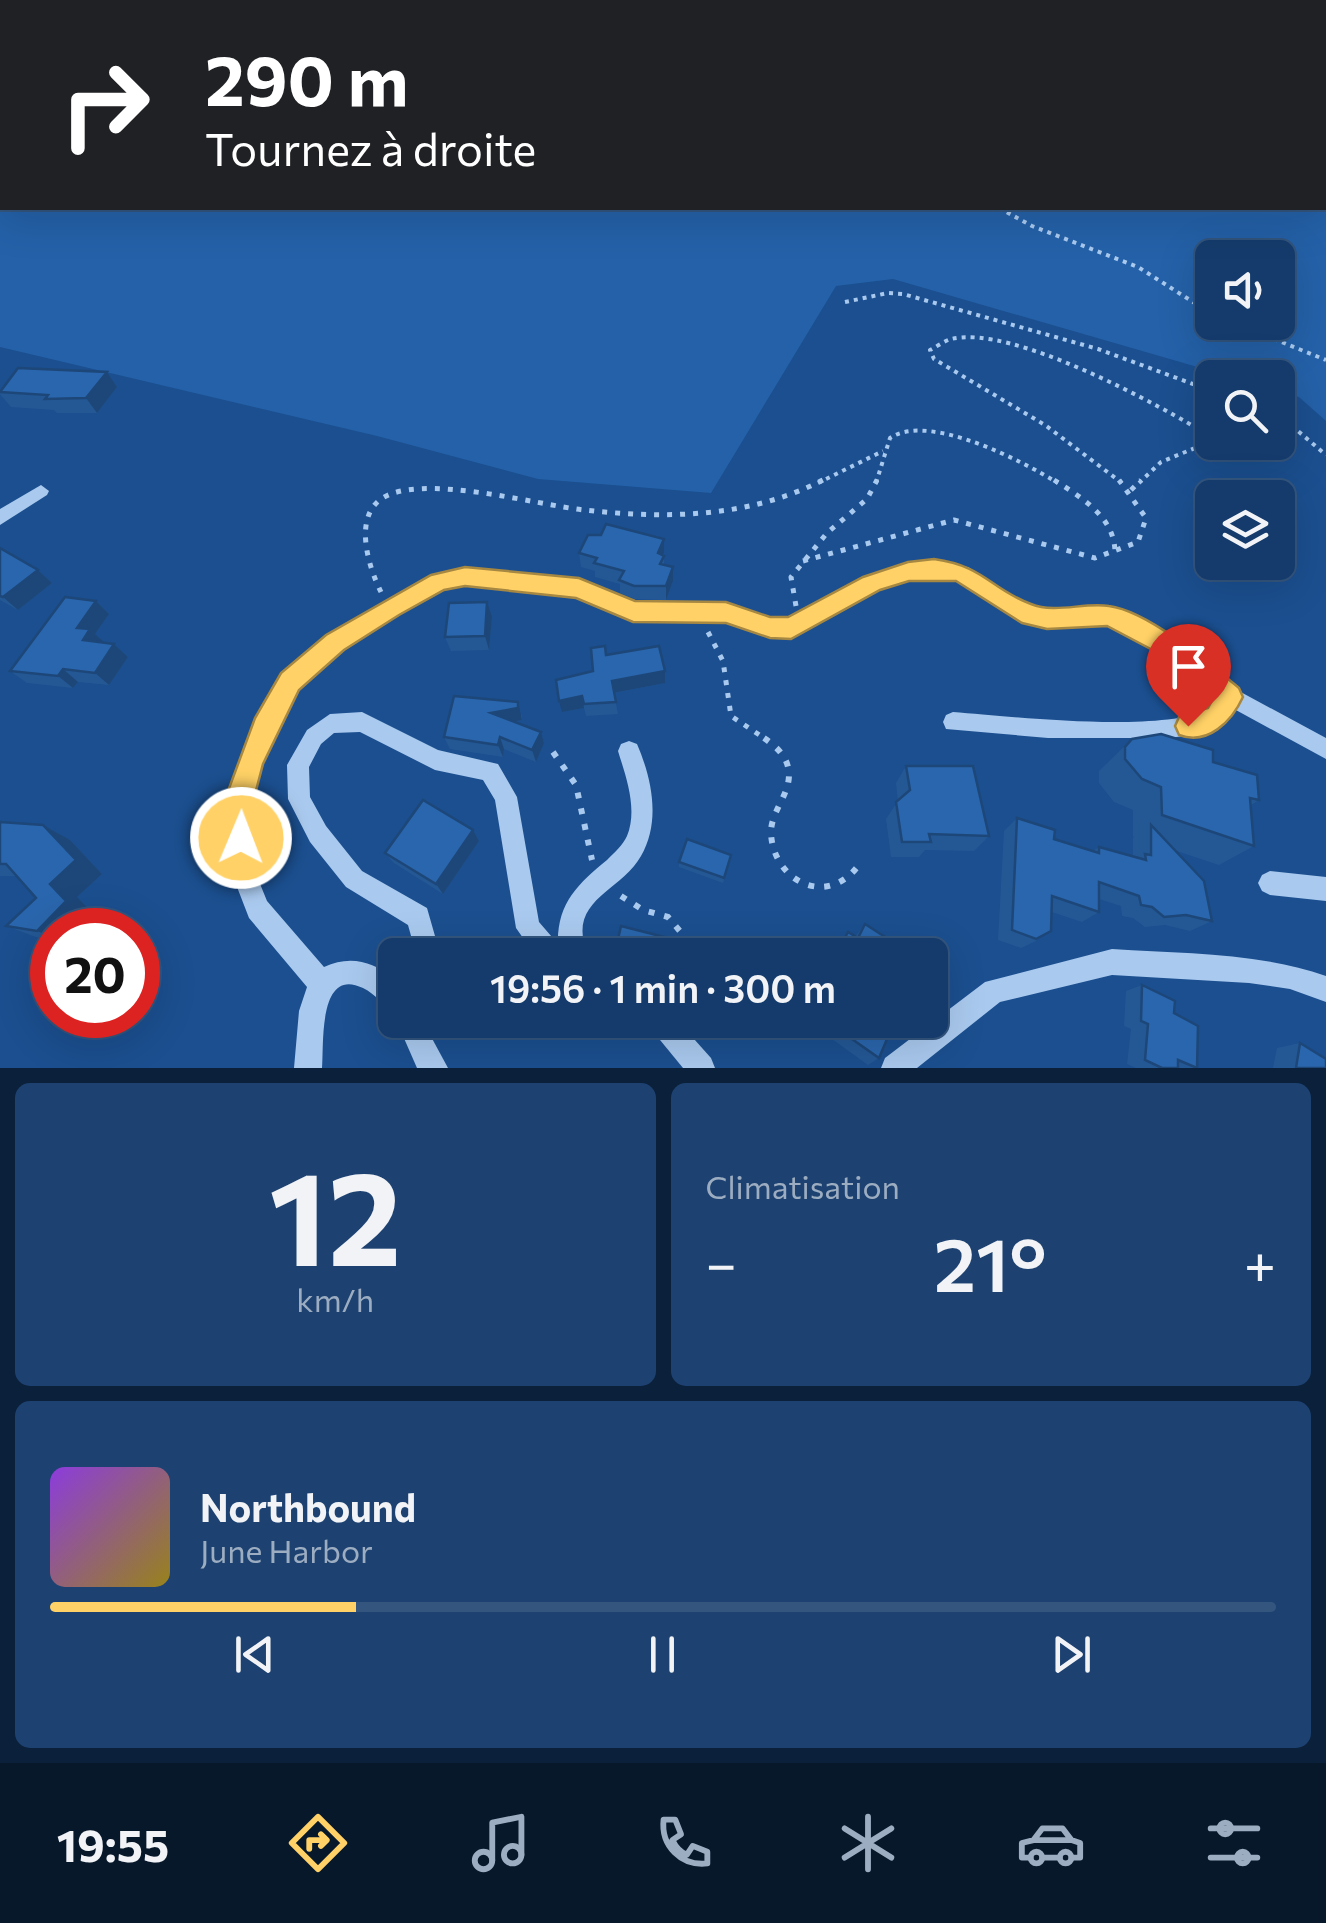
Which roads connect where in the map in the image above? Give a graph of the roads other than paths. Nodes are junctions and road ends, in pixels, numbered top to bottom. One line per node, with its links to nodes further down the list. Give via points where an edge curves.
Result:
1 (42, 491): 2 (lane)
2 (0, 518)
3 (1230, 697): 4 (lane, via 1217,718 1188,726); 5 (lane); 13 (lane, via 1171,647 1125,621 1022,612 962,572 908,571 791,628 770,628 726,612 633,611 579,588 465,577 440,582 335,642 290,681 268,718 238,802 244,874 258,908)
4 (953, 722)
5 (1326, 749)
6 (630, 751): 11 (lane, via 643,804 638,838 580,897)
7 (1270, 882): 8 (lane)
8 (1326, 889)
9 (423, 938): 10 (lane, via 418,917 354,879 299,799 298,765 330,724 362,722 435,760 490,771 506,797 528,928)
10 (537, 938)
11 (570, 938)
12 (378, 982): 13 (lane, via 347,971)
13 (324, 987): 17 (lane, via 317,994)
14 (1326, 990): 20 (lane, via 1249,970 1112,962 994,991)
15 (417, 1038): 18 (lane)
16 (675, 1038): 19 (lane)
17 (308, 1068)
18 (434, 1068)
19 (701, 1068)
20 (895, 1068)

